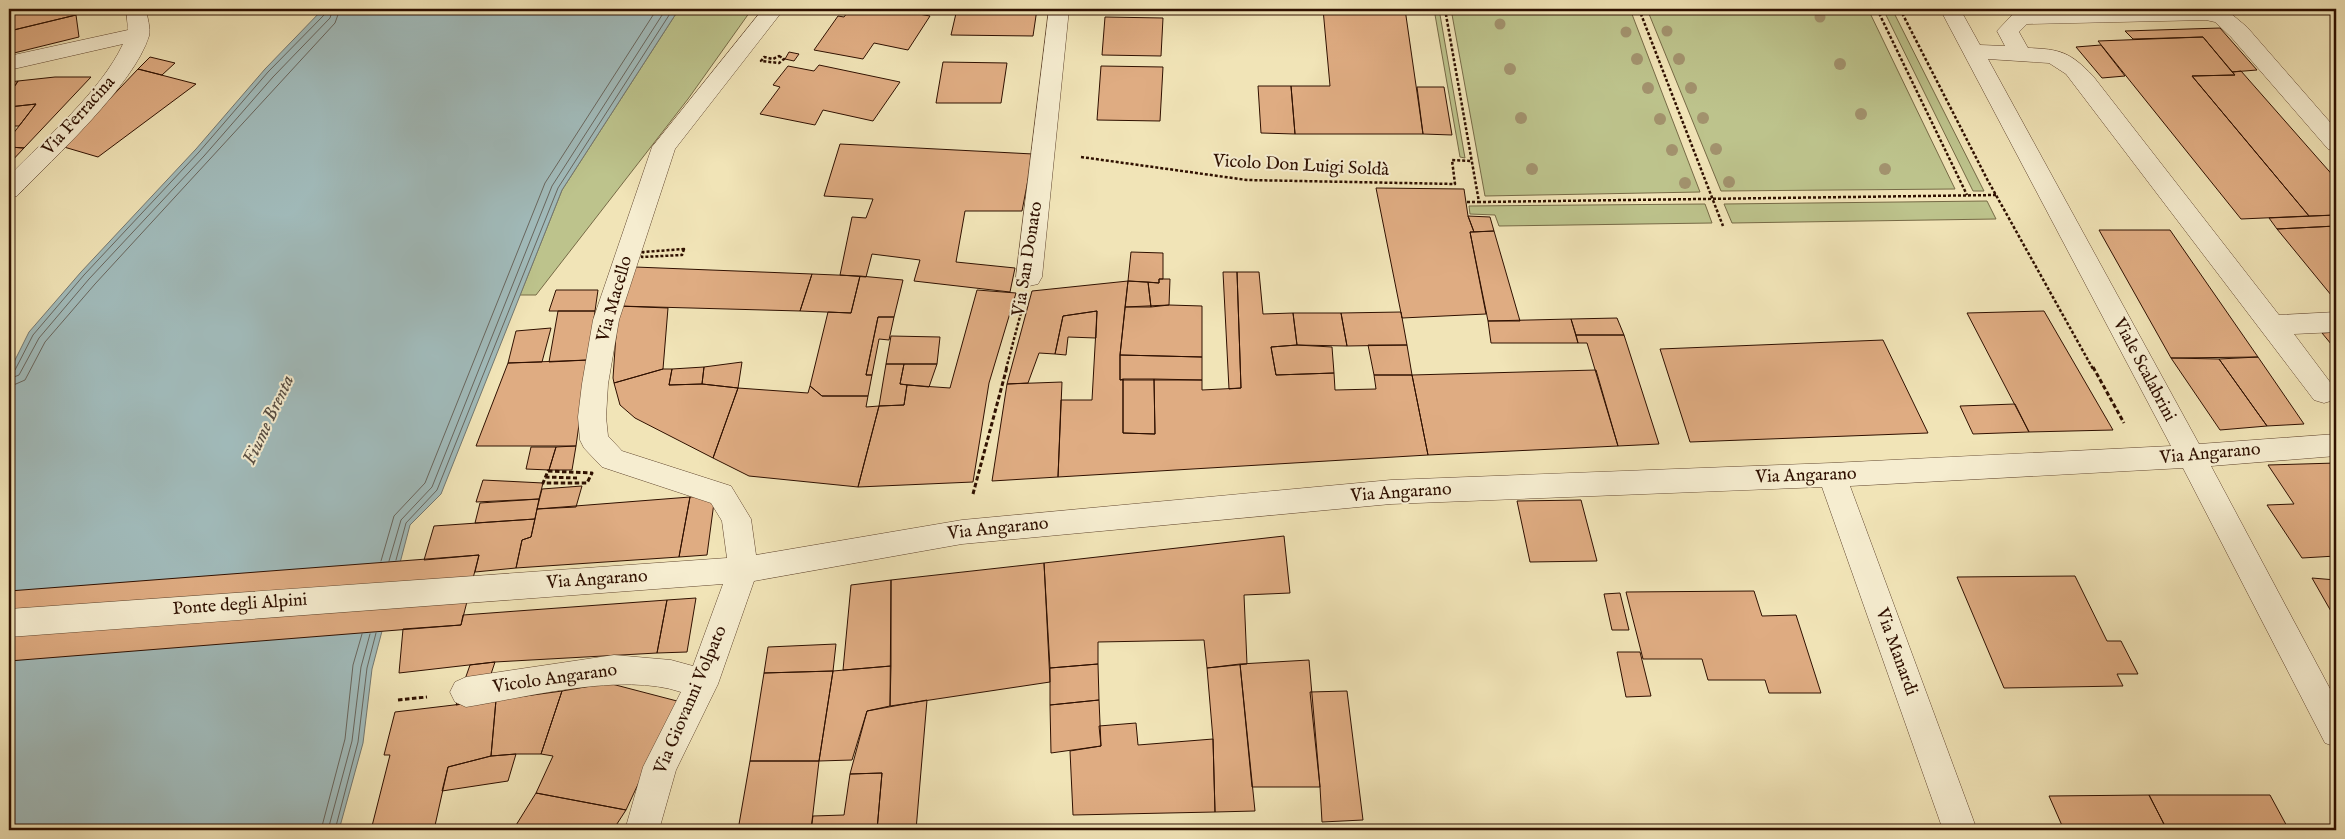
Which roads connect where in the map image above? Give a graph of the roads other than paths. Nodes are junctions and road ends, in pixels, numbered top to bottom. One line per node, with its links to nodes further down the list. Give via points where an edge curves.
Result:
1 (136, 9): 5 (street)
2 (774, 9): 18 (street, Via Macello, via 664,147 606,320 592,417 594,440 612,459 721,494 736,519)
3 (1059, 9): 11 (street, Via San Donato)
4 (1950, 9): 6 (street, Viale Scalabrini)
5 (139, 34): 8 (street); 10 (street, Via Ferracina, via 124,66)
6 (1973, 51): 7 (street); 16 (street, Viale Scalabrini)
7 (2020, 54): 9 (street, via 2008,31 2021,18 2206,14 2222,18 2239,32); 13 (street, via 2054,56 2074,69)
8 (9, 63)
9 (2336, 144)
10 (9, 190)
11 (1030, 277)
12 (2336, 322): 13 (street)
13 (2272, 325): 14 (street)
14 (2324, 392)
15 (2336, 446): 16 (street, Via Angarano)
16 (2191, 455): 17 (street, Via Angarano); 23 (street, Viale Scalabrini)
17 (1832, 475): 18 (street, Via Angarano, via 1391,492 962,532); 25 (street, Via Manardi)
18 (743, 570): 19 (street, Via Angarano); 21 (street, Via Giovanni Volpato)
19 (470, 588): 20 (street, Ponte degli Alpini)
20 (9, 622)
21 (702, 684): 22 (street, Vicolo Angarano, via 671,674 614,669); 24 (street, Via Giovanni Volpato, via 660,767)
22 (466, 692)
23 (2336, 732)
24 (642, 830)
25 (1960, 830)

